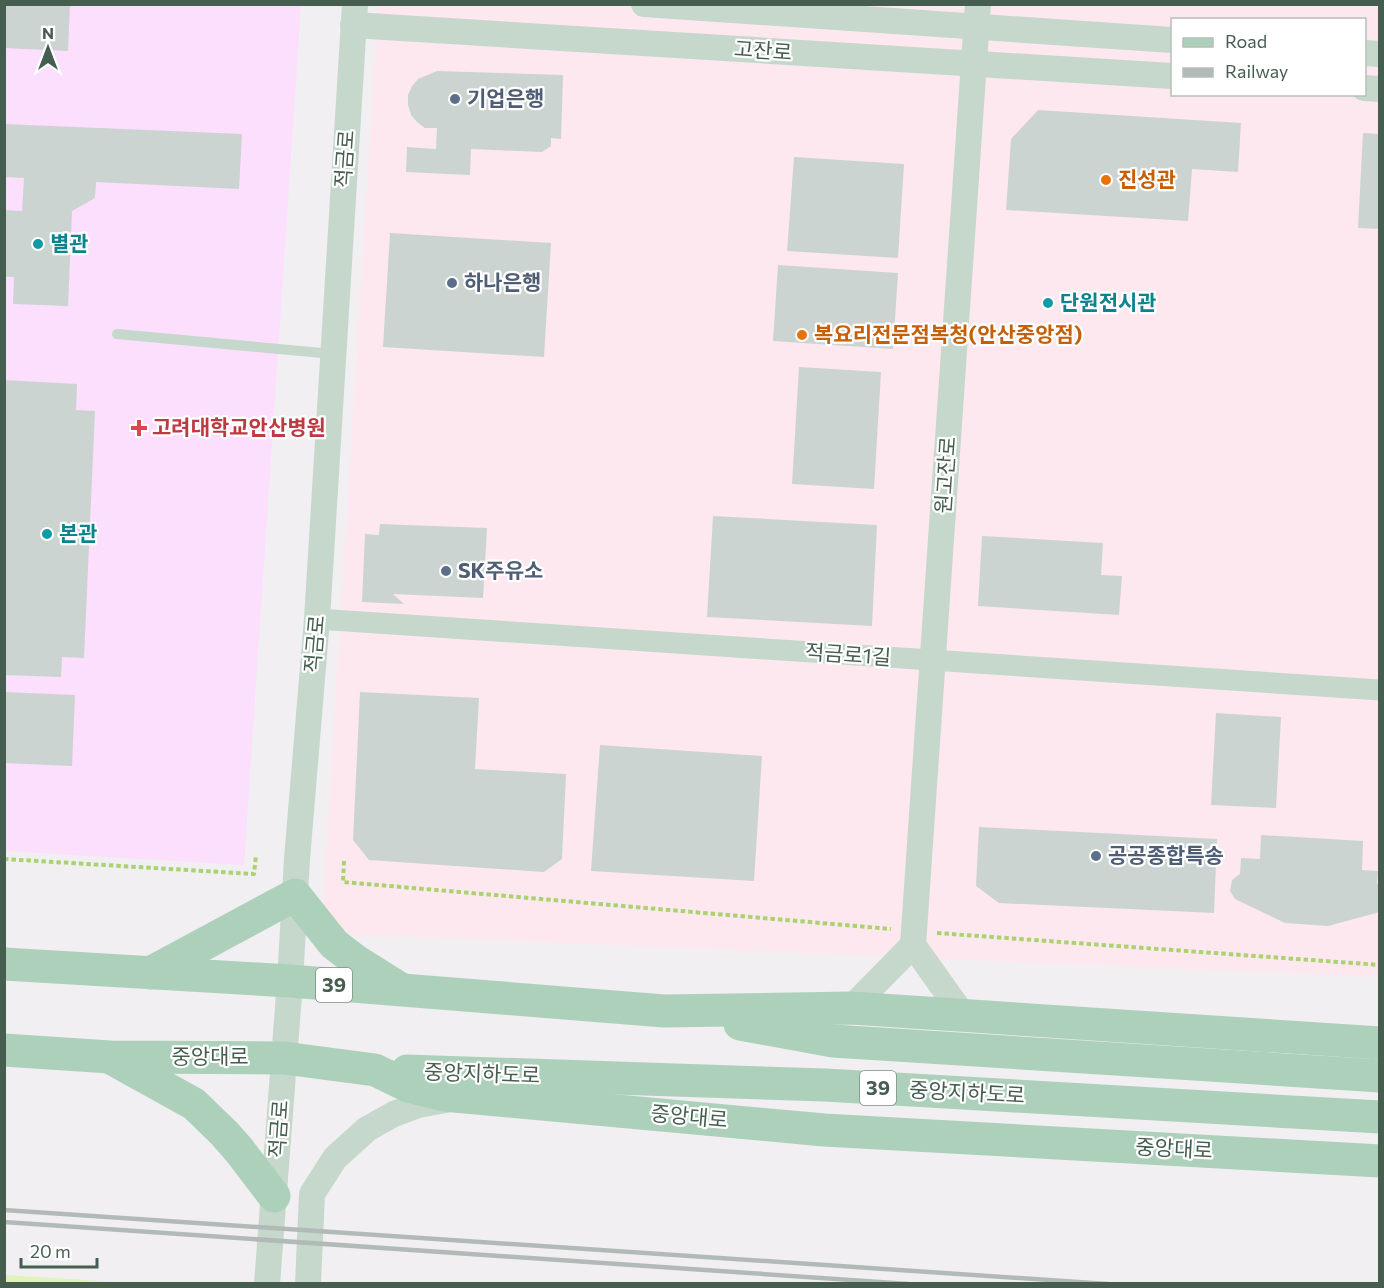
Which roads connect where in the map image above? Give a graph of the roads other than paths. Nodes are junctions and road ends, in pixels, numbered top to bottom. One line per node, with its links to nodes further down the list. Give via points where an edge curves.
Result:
1 (644, 4): 3 (street, 고잔로)
2 (354, 15): 5 (street, 고잔로); 8 (street, 적금로)
3 (977, 16): 4 (street, 고잔로); 5 (street, 원고잔로)
4 (1171, 40)
5 (974, 64): 6 (street, 고잔로); 10 (street, 원고잔로)
6 (1171, 76)
7 (117, 334): 8 (lane)
8 (333, 354): 9 (street, 적금로)
9 (317, 619): 10 (street, 적금로1길); 12 (street, 적금로)
10 (933, 660): 11 (street, 적금로1길); 13 (street, 원고잔로)
11 (1380, 690)
12 (295, 895): 15 (main road); 16 (street, 적금로); 17 (main road, via 334,944)
13 (913, 938): 18 (street); 20 (street)
14 (4, 964): 15 (main road, 39)
15 (150, 973): 16 (main road, 39)
16 (290, 981): 17 (main road, 39); 24 (street, 적금로)
17 (403, 990): 19 (main road, 39)
18 (851, 1008): 19 (main road); 20 (main road)
19 (664, 1011): 26 (main road, 중앙지하도로 / 39, via 833,1041)
20 (963, 1015): 21 (main road)
21 (1380, 1043)
22 (4, 1050): 23 (main road, 중앙대로 / 39)
23 (110, 1057): 24 (main road, 중앙대로 / 39); 30 (main road, via 194,1104 239,1150)
24 (284, 1058): 25 (main road, 중앙대로 / 39); 30 (street, 적금로)
25 (375, 1071): 27 (main road, 중앙대로, via 408,1086); 28 (main road, 중앙지하도로 / 39, via 825,1085)
26 (1380, 1076)
27 (463, 1097): 29 (main road, 중앙대로, via 824,1130); 32 (street, via 394,1114 367,1129 335,1158 312,1194)
28 (1380, 1117)
29 (1380, 1161)
30 (274, 1196): 31 (street, 적금로)
31 (267, 1284)
32 (308, 1284)

